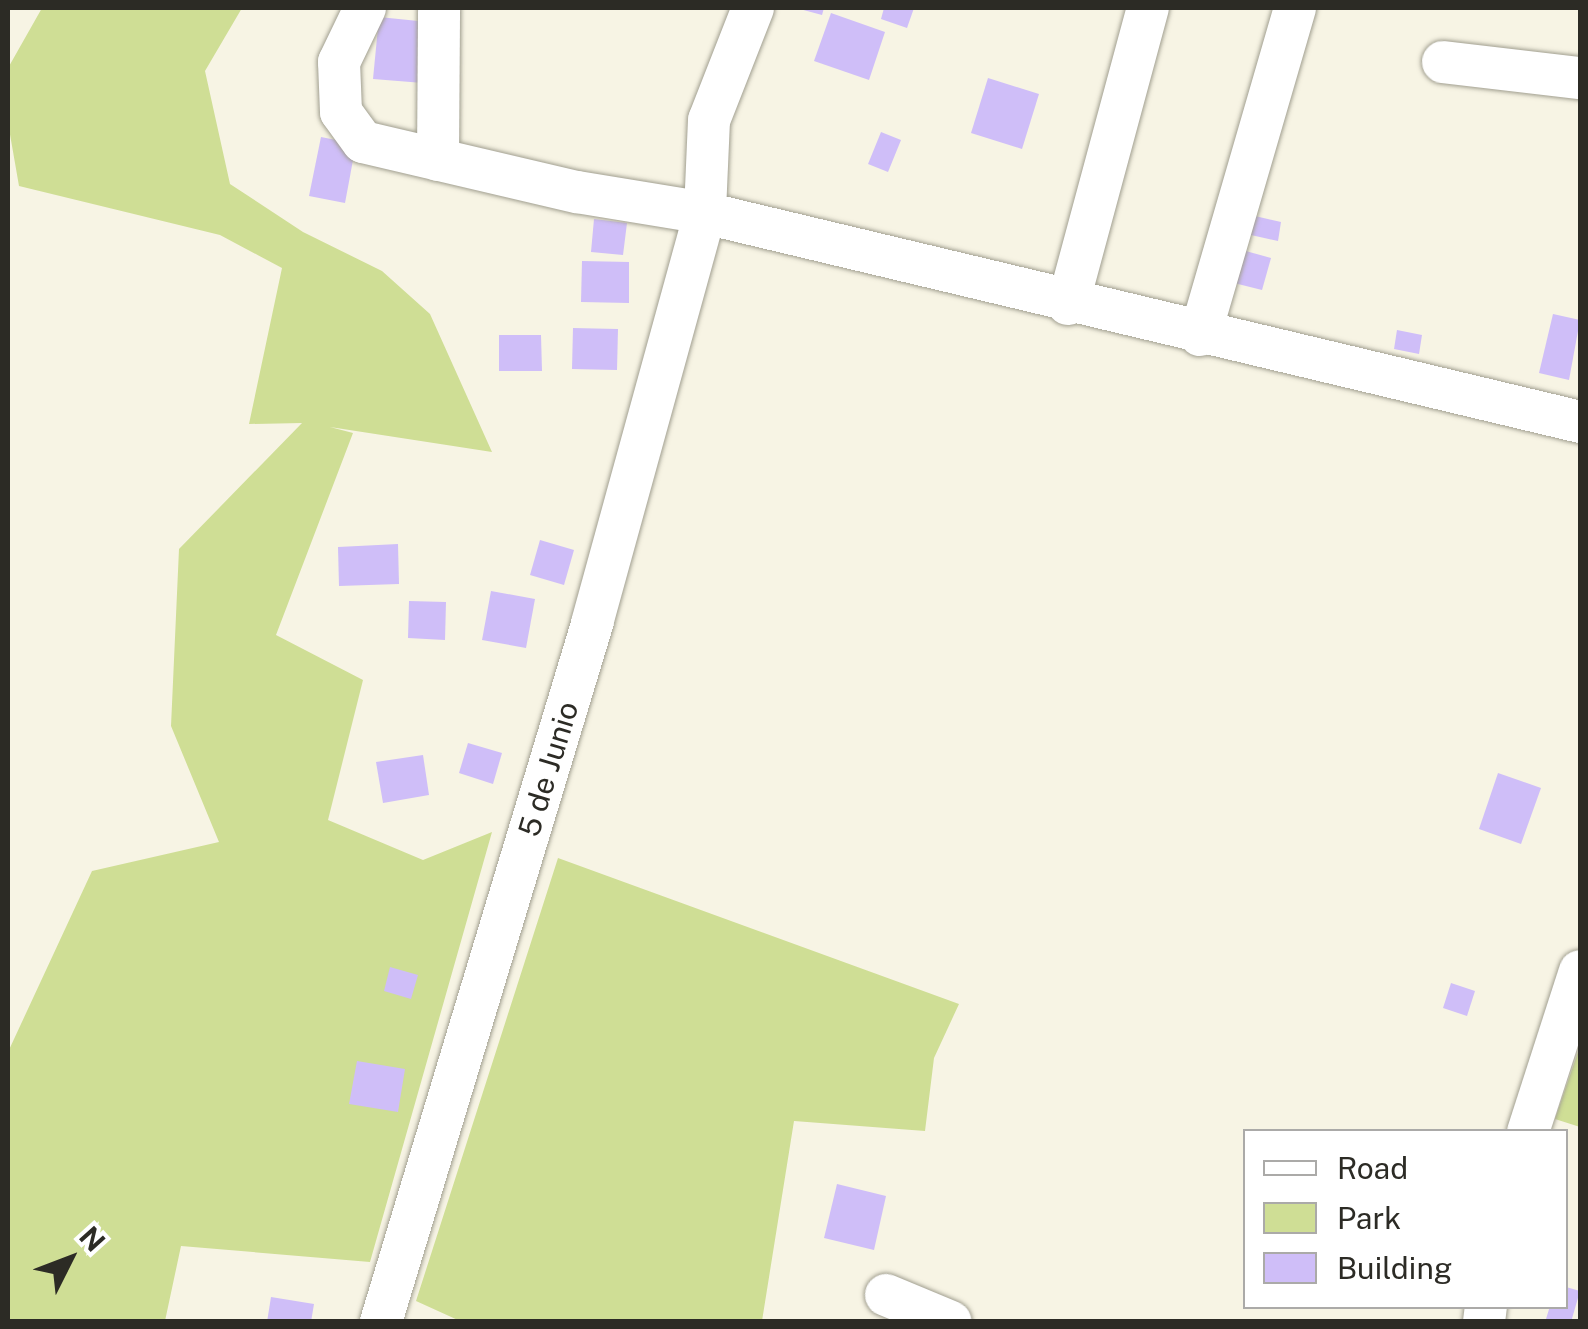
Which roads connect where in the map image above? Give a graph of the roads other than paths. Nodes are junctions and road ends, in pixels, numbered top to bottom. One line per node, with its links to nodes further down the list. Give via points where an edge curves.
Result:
1 (365, 8): 8 (street, via 338,62 341,112 363,142)
2 (439, 8): 8 (street)
3 (753, 8): 9 (street, 5 de Junio, via 710,120)
4 (1148, 8): 10 (street)
5 (1294, 8): 11 (street)
6 (1443, 62): 7 (street)
7 (1580, 78)
8 (438, 160): 9 (street)
9 (704, 212): 10 (street); 16 (street, 5 de Junio, via 593,621)
10 (1068, 304): 11 (street)
11 (1200, 335): 12 (street)
12 (1580, 422)
13 (1580, 971): 14 (street)
14 (1529, 1129)
15 (886, 1295): 17 (street)
16 (381, 1322)
17 (950, 1322)

